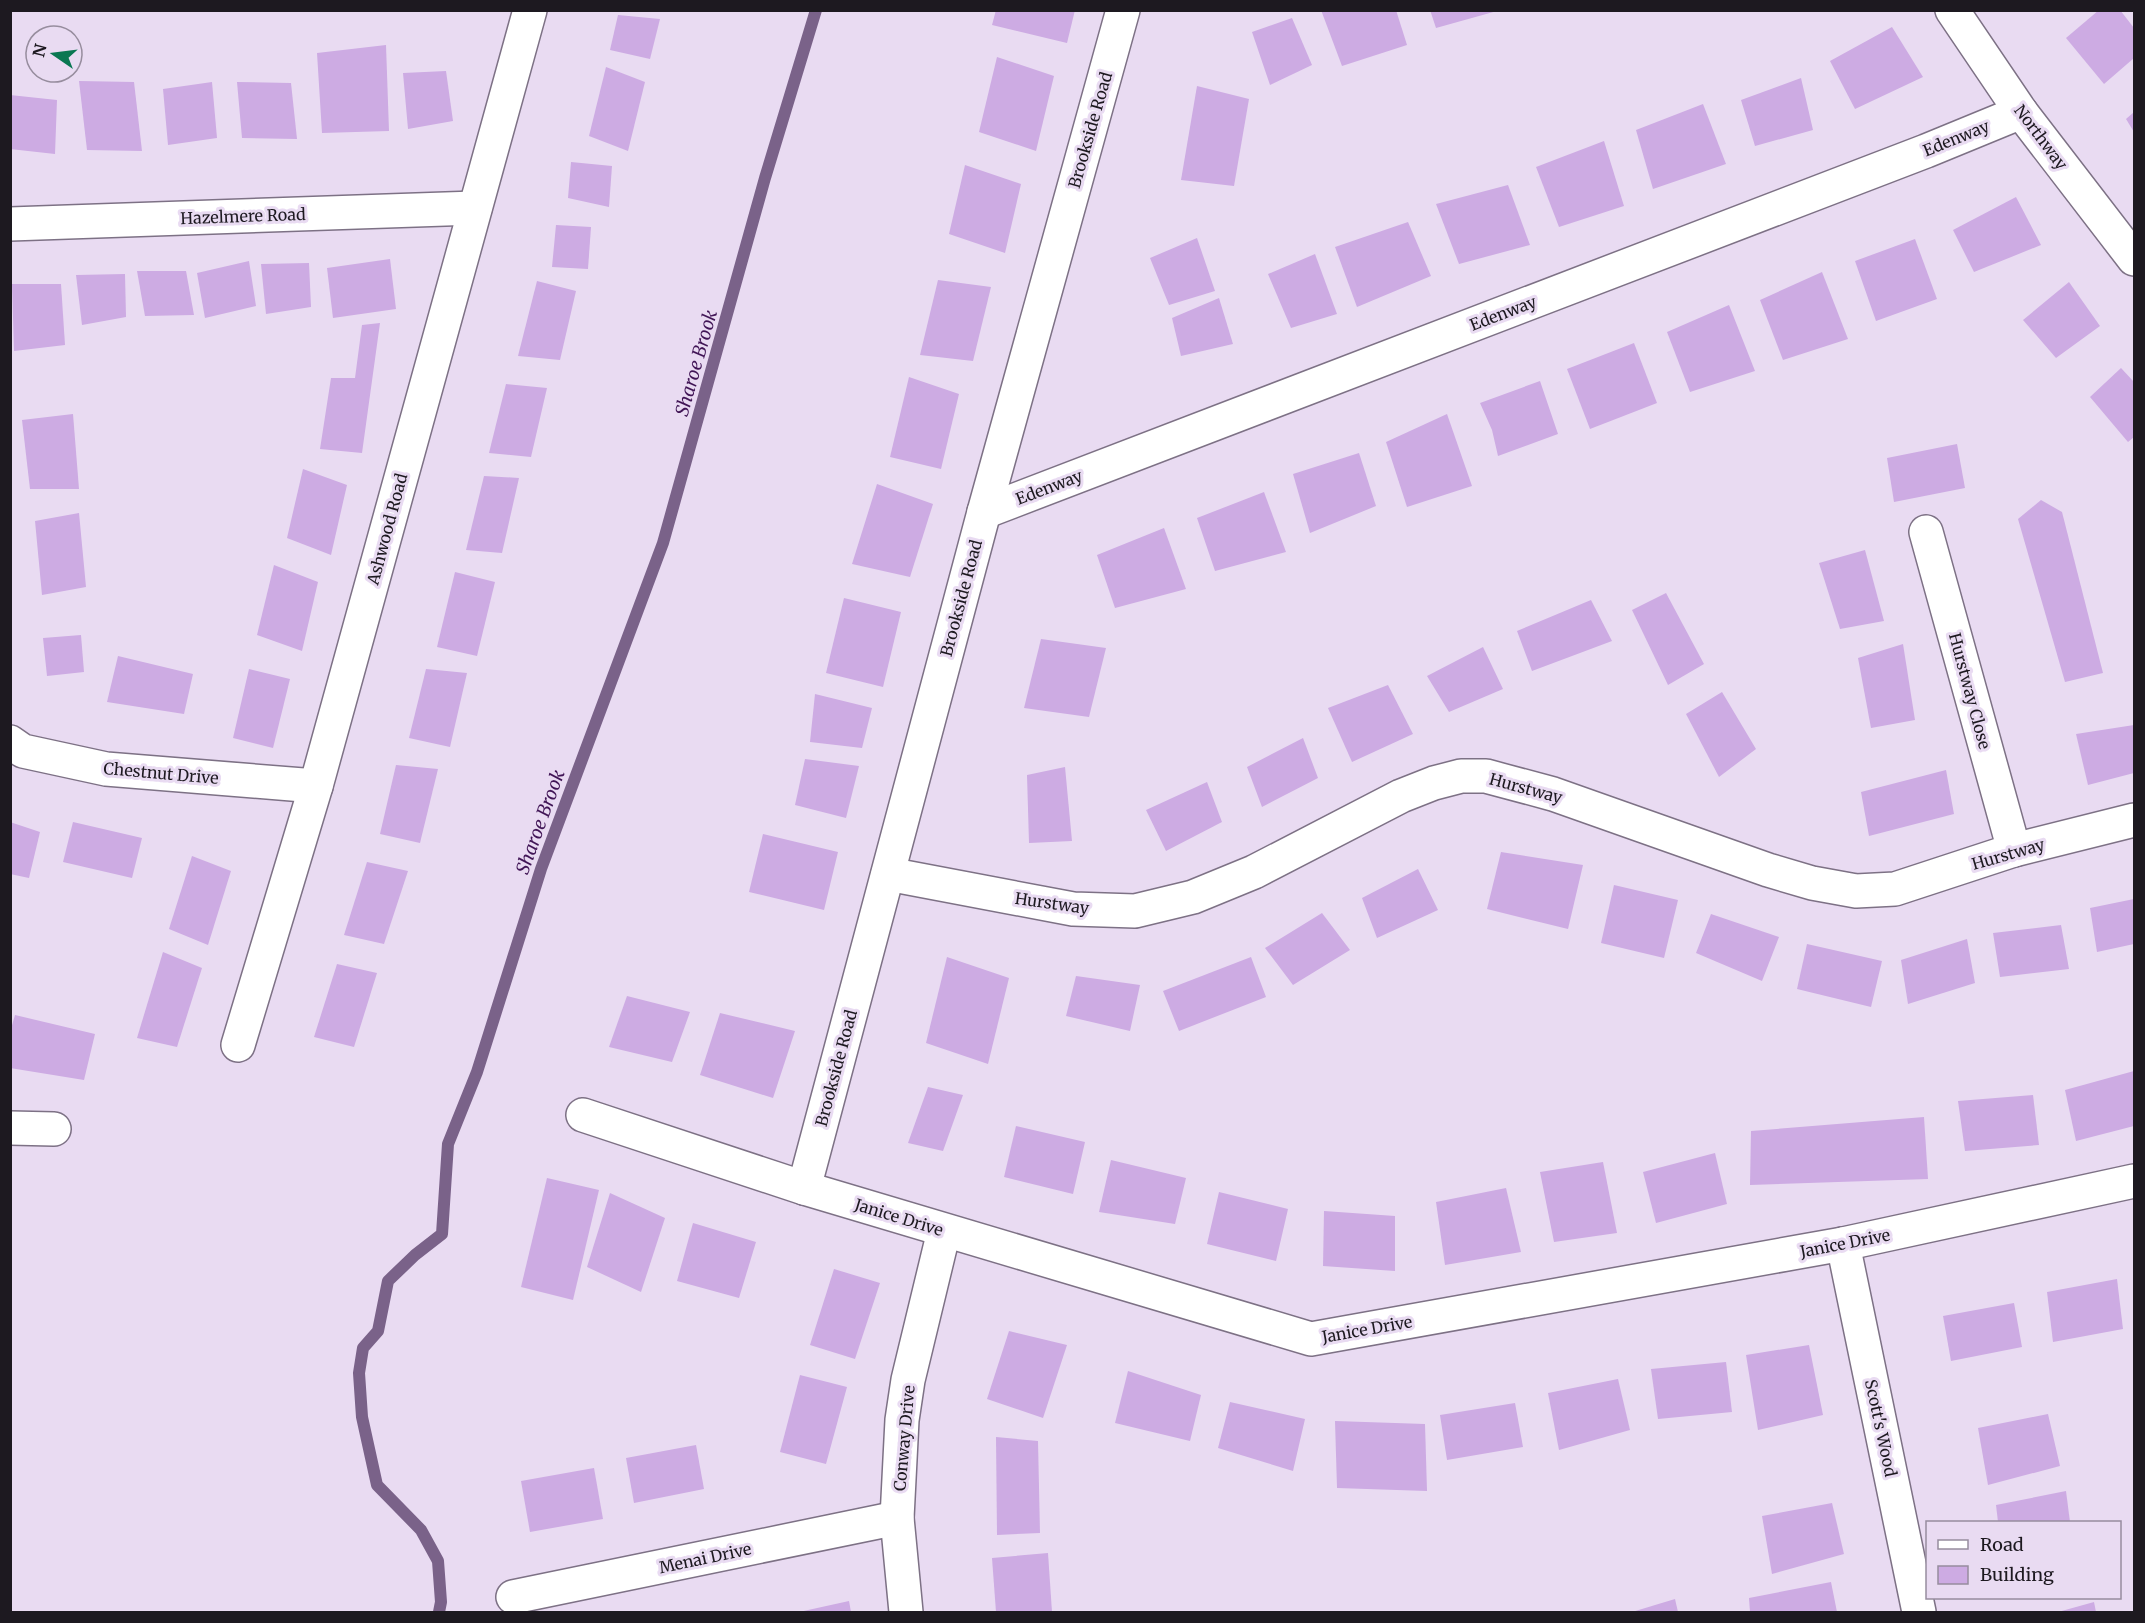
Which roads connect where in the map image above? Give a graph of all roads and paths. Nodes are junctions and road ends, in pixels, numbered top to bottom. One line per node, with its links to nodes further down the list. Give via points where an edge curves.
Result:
1 (530, 10): 5 (street, Ashwood Road)
2 (1123, 10): 8 (street, Brookside Road)
3 (1952, 10): 4 (street, Northway)
4 (2021, 112): 7 (street, Northway); 8 (street, Edenway)
5 (476, 208): 6 (street, Hazelmere Road); 11 (street, Ashwood Road)
6 (10, 224)
7 (2134, 259)
8 (984, 512): 14 (street, Brookside Road)
9 (1926, 532): 13 (street, Hurstway Close)
10 (10, 742): 11 (street, Chestnut Drive, via 23,751 106,769)
11 (316, 786): 15 (street, Ashwood Road)
12 (2134, 820): 13 (street, Hurstway)
13 (2014, 850): 14 (street, Hurstway, via 1895,889 1856,891 1768,870 1553,794 1486,776 1461,776 1401,796 1254,872 1193,897 1135,911 1073,909)
14 (888, 874): 20 (street, Brookside Road)
15 (238, 1045)
16 (583, 1115): 20 (street, Janice Drive)
17 (10, 1128): 18 (street)
18 (54, 1129)
19 (2134, 1181): 22 (street, Janice Drive)
20 (804, 1188): 21 (street, Janice Drive)
21 (944, 1231): 22 (street, Janice Drive, via 1311,1339); 23 (street, Conway Drive, via 908,1380)
22 (1843, 1244): 26 (street, Scott's Wood)
23 (897, 1518): 24 (street, Menai Drive); 25 (street, Conway Drive)
24 (513, 1597)
25 (906, 1612)
26 (1919, 1612)

